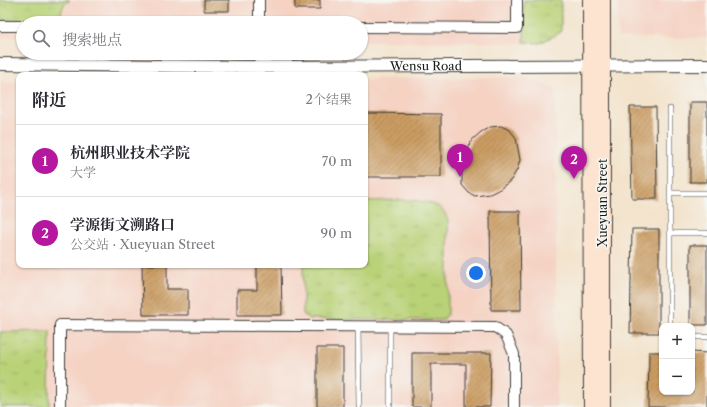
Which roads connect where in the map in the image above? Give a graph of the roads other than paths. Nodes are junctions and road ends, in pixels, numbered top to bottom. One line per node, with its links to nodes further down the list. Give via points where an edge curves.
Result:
1 (259, 0): 5 (street)
2 (517, 0): 8 (street, via 517,28)
3 (590, 0): 11 (main road, Xueyuan Street)
4 (603, 0): 11 (main road, Xueyuan Street)
5 (259, 16)
6 (0, 26): 7 (street)
7 (16, 26)
8 (368, 27)
9 (260, 60): 13 (street)
10 (0, 64): 13 (street, Wensu Road)
11 (597, 65): 12 (street, Wensu Road); 13 (street, Wensu Road); 28 (main road, Xueyuan Street); 29 (main road, Xueyuan Street)
12 (707, 65)
13 (260, 67)
14 (670, 109): 15 (lane)
15 (670, 193): 16 (lane); 18 (lane)
16 (707, 193)
17 (707, 233): 18 (lane)
18 (670, 234): 19 (lane)
19 (670, 323)
20 (358, 327): 21 (street); 24 (street, via 60,325); 25 (lane)
21 (390, 327): 26 (lane); 27 (street, via 495,328 506,335 514,354)
22 (695, 337): 23 (lane)
23 (707, 337)
24 (60, 407)
25 (358, 407)
26 (390, 407)
27 (514, 407)
28 (590, 407)
29 (603, 407)

